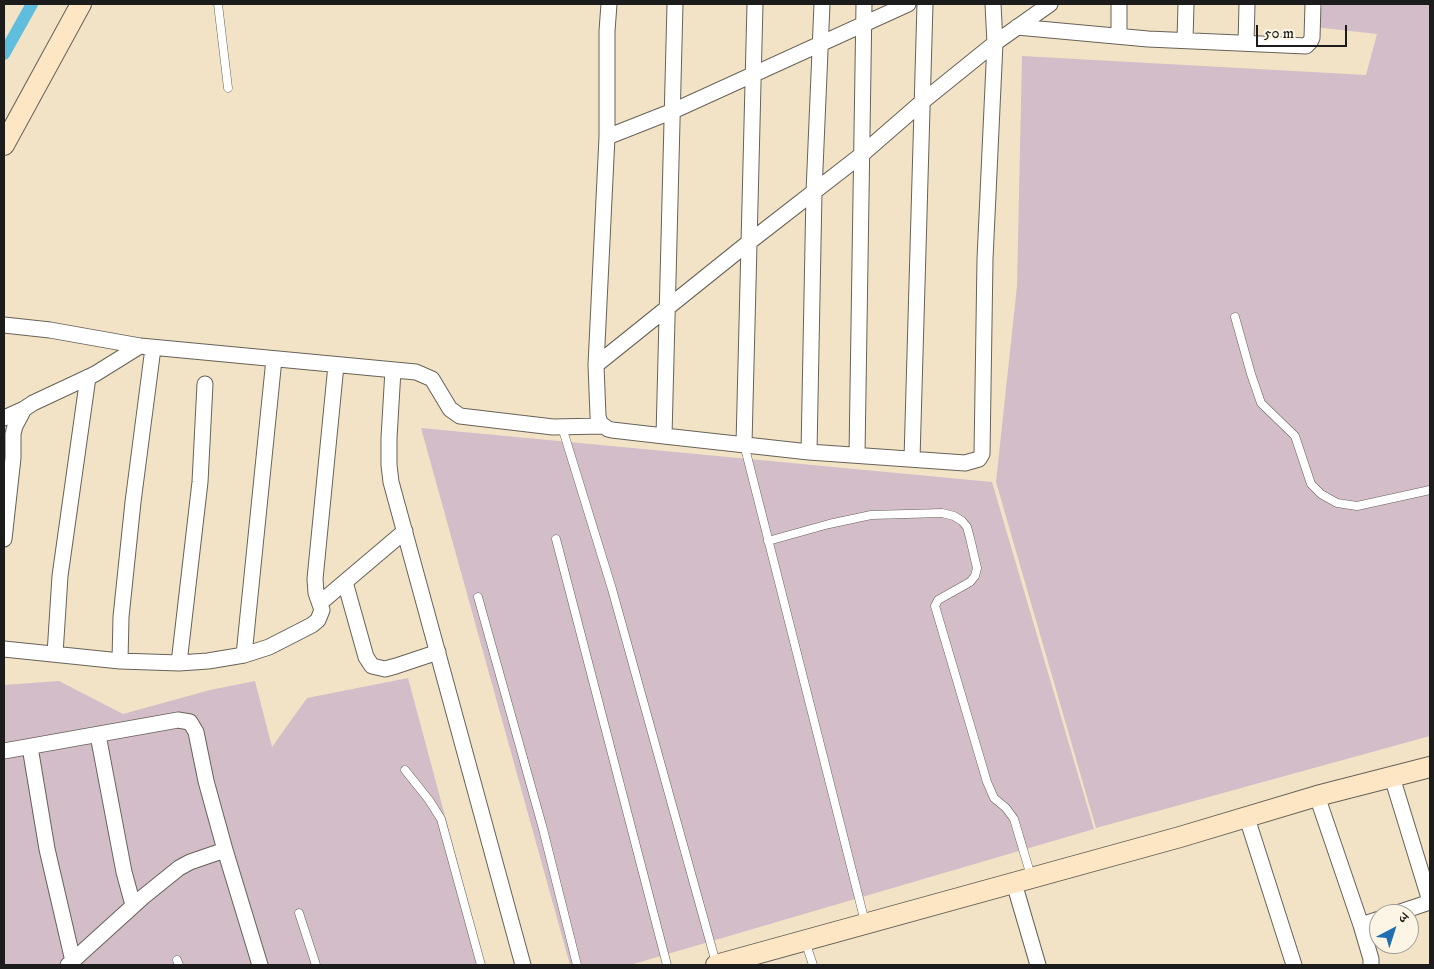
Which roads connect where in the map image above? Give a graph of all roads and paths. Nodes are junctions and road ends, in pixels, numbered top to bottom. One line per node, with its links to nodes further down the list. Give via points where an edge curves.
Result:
1 (81, 4): 28 (main road)
2 (218, 4): 24 (lane)
3 (608, 4): 27 (street)
4 (675, 4): 26 (street)
5 (755, 4): 23 (street)
6 (822, 4): 22 (street)
7 (864, 4): 16 (street)
8 (908, 4): 16 (street)
9 (925, 4): 25 (street)
10 (993, 4): 20 (street)
11 (1050, 4): 17 (street)
12 (1119, 4): 18 (street)
13 (1186, 4): 19 (street)
14 (1247, 4): 21 (street)
15 (1313, 4): 21 (street, via 1312,38 1308,45)
16 (863, 24): 22 (street); 29 (street)
17 (1017, 28): 18 (street); 20 (street)
18 (1119, 36): 19 (street)
19 (1185, 40): 21 (street)
20 (995, 43): 25 (street); 50 (street, via 985,259 982,454 979,459 965,463)
21 (1246, 43)
22 (820, 45): 23 (street); 30 (street)
23 (753, 75): 26 (street); 31 (street)
24 (228, 88)
25 (922, 102): 29 (street); 50 (street)
26 (673, 111): 27 (street); 32 (street)
27 (607, 137): 38 (street)
28 (4, 145)
29 (860, 156): 30 (street); 49 (street)
30 (814, 192): 31 (street); 48 (street)
31 (748, 243): 32 (street); 47 (street)
32 (669, 308): 38 (street); 46 (street)
33 (1235, 317): 51 (lane, via 1261,403 1295,436 1311,484 1321,494 1337,503 1357,506)
34 (4, 325): 35 (street)
35 (147, 347): 36 (street); 40 (street); 63 (street, via 121,617)
36 (274, 359): 37 (street); 62 (street)
37 (336, 365): 39 (street); 58 (street, via 315,579)
38 (596, 365): 44 (street, via 598,416)
39 (393, 370): 45 (street, via 416,372 432,379 450,409 460,416); 52 (street, via 389,465)
40 (88, 377): 42 (street); 61 (street, via 60,576)
41 (205, 384): 64 (street, via 200,482)
42 (24, 410): 43 (street); 53 (street, via 13,434)
43 (4, 418)
44 (604, 426): 45 (street); 46 (street, via 612,430)
45 (562, 427): 89 (lane)
46 (664, 436): 47 (street)
47 (744, 444): 48 (street); 55 (lane)
48 (809, 452): 49 (street)
49 (857, 455): 50 (street)
50 (912, 459)
51 (1430, 490)
52 (405, 532): 56 (street); 60 (street)
53 (4, 539)
54 (556, 539): 88 (lane)
55 (768, 541): 74 (lane, via 871,514 942,513 954,516 967,527 977,568 975,576 938,600 935,606 987,782 994,798 1014,819); 79 (lane)
56 (345, 582): 58 (street); 60 (street, via 366,657 372,666 385,669)
57 (478, 597): 87 (lane)
58 (320, 603): 62 (street, via 318,620 307,629)
59 (4, 649): 61 (street)
60 (438, 652): 86 (street)
61 (55, 654): 63 (street)
62 (244, 655): 64 (street, via 208,662)
63 (120, 661): 64 (street)
64 (179, 663)
65 (98, 735): 66 (street); 73 (street, via 178,720 190,722 196,732); 76 (street)
66 (30, 747): 67 (street); 82 (street)
67 (4, 752)
68 (1430, 766): 70 (main road)
69 (405, 770): 85 (lane, via 441,819)
70 (1392, 777): 71 (main road); 75 (street)
71 (1317, 796): 72 (main road); 80 (street)
72 (1247, 818): 74 (main road); 92 (street)
73 (225, 850): 76 (street, via 183,865); 83 (street)
74 (1023, 881): 79 (main road); 91 (street)
75 (1430, 902)
76 (133, 905): 82 (street)
77 (300, 913): 84 (lane)
78 (1369, 922): 80 (street)
79 (866, 924): 81 (main road)
80 (1361, 925): 93 (street)
81 (805, 941): 89 (main road); 90 (lane)
82 (70, 963)
83 (260, 965)
84 (316, 965)
85 (480, 965)
86 (523, 965)
87 (577, 965)
88 (667, 965)
89 (720, 965)
90 (813, 965)
91 (1038, 965)
92 (1294, 965)
93 (1370, 965)

